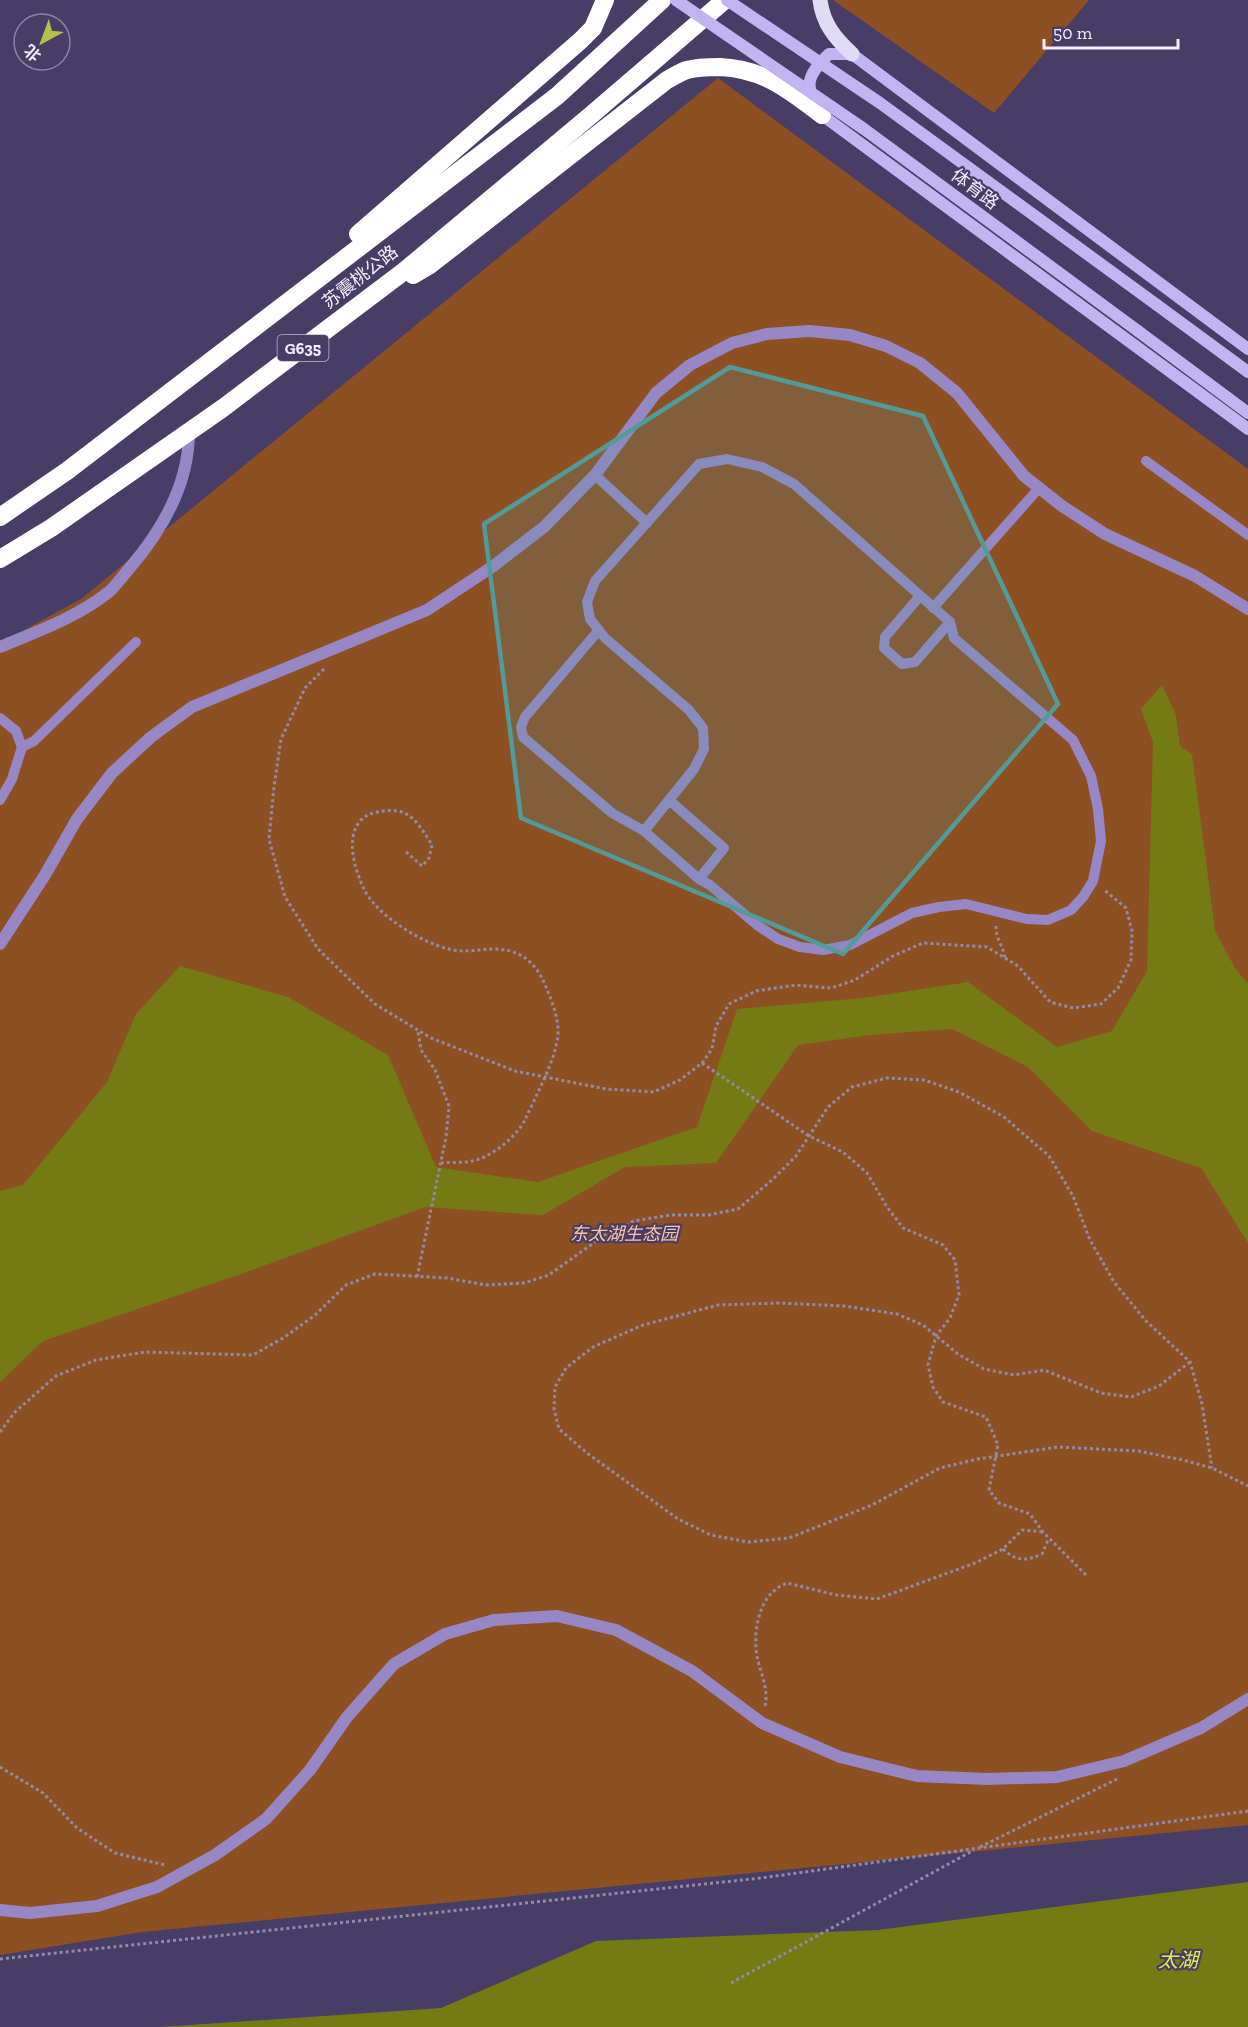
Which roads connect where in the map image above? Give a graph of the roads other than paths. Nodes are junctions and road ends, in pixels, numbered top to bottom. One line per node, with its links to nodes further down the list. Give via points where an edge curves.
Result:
1 (605, 0): 9 (highway, via 593,28 580,41)
2 (662, 0): 9 (highway, 苏震桃公路 / G635, via 557,96)
3 (676, 0): 12 (main road, 体育路, bridge, via 864,129)
4 (726, 0): 8 (highway, 苏震桃公路 / G635, via 403,272); 11 (main road, 体育路, bridge, via 880,103)
5 (820, 0): 6 (main road, via 825,23)
6 (852, 54): 7 (main road, via 829,54 813,70 809,86); 10 (main road)
7 (822, 115): 8 (highway, via 768,77 728,68 688,70 667,80 430,266); 13 (main road)
8 (342, 318): 14 (highway, 苏震桃公路 / G635)
9 (251, 329): 18 (highway, 苏震桃公路 / G635, via 67,471)
10 (1248, 349)
11 (1248, 372)
12 (1248, 413)
13 (1248, 429)
14 (189, 432): 21 (highway, 苏震桃公路 / G635); 28 (street, via 189,454 176,498 148,547 118,582 67,618)
15 (1146, 461): 20 (lane)
16 (595, 475): 17 (street, via 656,393 690,365 732,343 767,334 809,331 859,338 920,363 957,393 1024,476); 19 (lane); 35 (street, via 544,527 427,610 192,707 151,737 112,773 77,819)
17 (1039, 488): 23 (lane); 24 (street, via 1104,534 1195,576)
18 (0, 517)
19 (647, 523): 22 (lane, via 699,464 727,459 762,467 794,484); 26 (lane, via 595,581 587,602 590,619)
20 (1248, 535)
21 (0, 559)
22 (920, 596): 23 (lane); 25 (lane, via 885,637 884,648 902,664 915,662)
23 (933, 608): 25 (lane)
24 (1248, 609)
25 (950, 622): 34 (lane, via 954,638 1073,740 1091,776 1101,841 1093,881 1071,910 1048,920 1027,919 966,904 939,907 912,913 850,945 823,950 778,939)
26 (598, 630): 32 (lane, via 689,710 703,728 704,748 694,769); 33 (lane, via 525,717 523,737 612,813)
27 (136, 642): 30 (lane, via 34,741)
28 (0, 647)
29 (0, 718): 30 (lane, via 16,731)
30 (22, 747): 31 (lane, via 12,779)
31 (0, 800)
32 (669, 800): 33 (lane); 34 (lane, via 724,848)
33 (644, 831): 34 (lane)
34 (699, 879)
35 (0, 944)
36 (1248, 1699): 37 (street, via 1201,1728 1124,1761 1057,1777 916,1776 840,1757 762,1723 692,1671 616,1630 557,1616 494,1620 445,1634 394,1664 266,1819 215,1855 157,1887 97,1906 30,1913)
37 (0, 1910)

